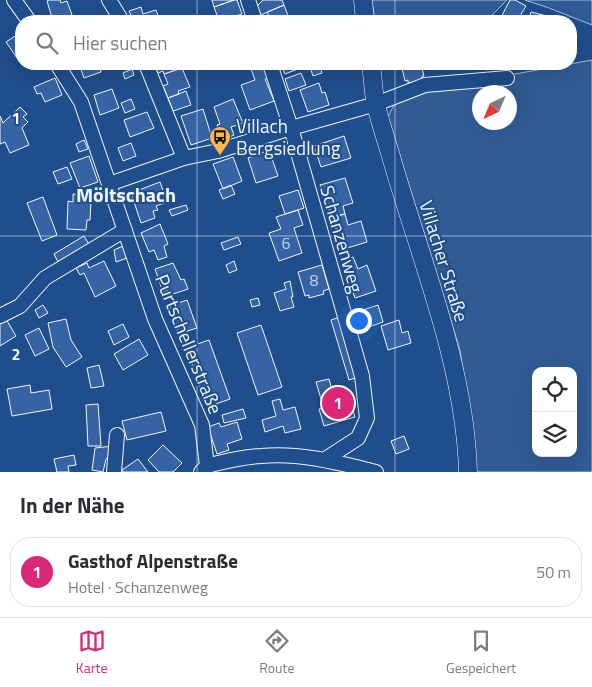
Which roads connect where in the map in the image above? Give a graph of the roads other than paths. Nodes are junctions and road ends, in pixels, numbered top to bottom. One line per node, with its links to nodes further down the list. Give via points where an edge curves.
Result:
1 (14, 0): 5 (street)
2 (109, 0): 6 (street)
3 (248, 0): 7 (street)
4 (363, 0): 8 (main road)
5 (25, 15)
6 (118, 15)
7 (254, 15)
8 (364, 15)
9 (61, 70): 17 (street, Purtschellerstraße, via 81,102)
10 (148, 70): 16 (street)
11 (272, 70): 15 (street, Schanzenweg)
12 (372, 70): 14 (main road, Villacher Straße)
13 (508, 78): 14 (street, via 425,85)
14 (376, 104): 15 (street); 25 (main road, Villacher Straße, via 459,389 467,439)
15 (291, 128): 16 (street); 21 (street, Schanzenweg, via 362,376 366,418 358,438)
16 (184, 158): 17 (street)
17 (108, 184): 18 (street, Purtschellerstraße)
18 (125, 230): 19 (street, via 45,278 20,306); 22 (street, Purtschellerstraße, via 156,319 202,425)
19 (0, 316)
20 (117, 435): 23 (street)
21 (324, 460): 22 (street, via 262,455 233,459); 24 (street)
22 (204, 469)
23 (114, 472)
24 (376, 472)
25 (468, 472)

